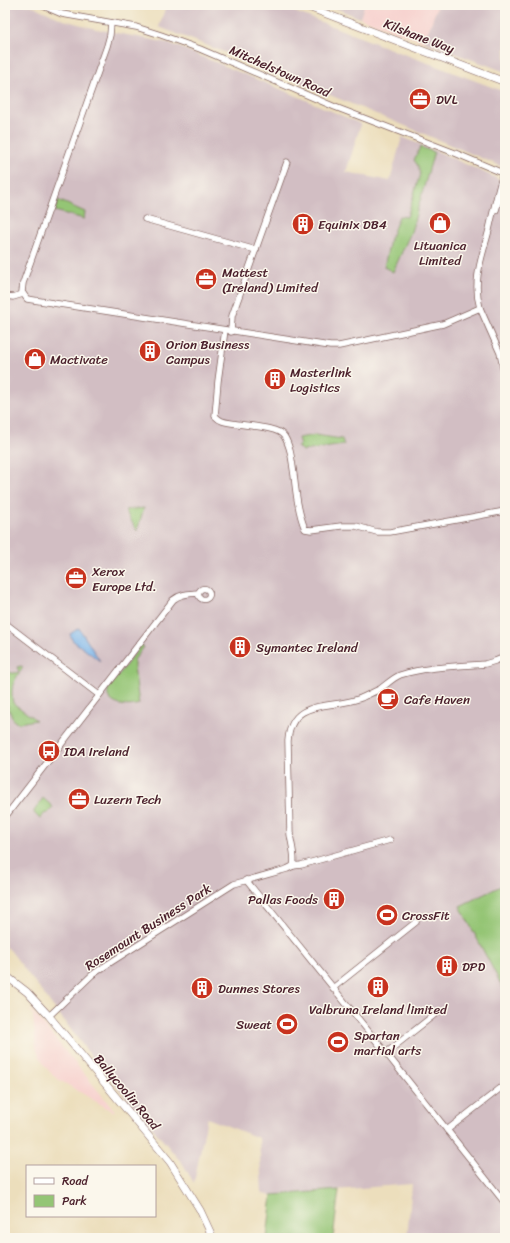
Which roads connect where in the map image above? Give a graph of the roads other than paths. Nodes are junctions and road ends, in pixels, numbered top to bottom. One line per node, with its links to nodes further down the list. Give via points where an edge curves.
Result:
1 (41, 5): 3 (street, Mitchelstown Road, via 62,14)
2 (303, 5): 4 (street, Kilshane Way)
3 (111, 22): 6 (street, Mitchelstown Road, via 161,34 200,48 335,107); 11 (street, via 107,46 23,283)
4 (505, 82)
5 (287, 162): 10 (street)
6 (505, 174): 9 (street, via 495,200)
7 (505, 180): 9 (street)
8 (145, 219): 10 (street)
9 (489, 229): 13 (street, via 477,276)
10 (256, 250): 14 (street)
11 (23, 294): 12 (street); 14 (street, via 27,299 35,301)
12 (5, 296)
13 (480, 308): 14 (street, via 443,324 339,346); 15 (street, via 500,353)
14 (228, 331): 16 (street, via 218,381 215,416 221,421 272,429 283,434 292,461 296,496 305,529 356,526 377,532 390,532)
15 (505, 377)
16 (505, 511)
17 (198, 593): 20 (street, via 177,596 173,600)
18 (5, 624): 20 (street)
19 (505, 657): 23 (street, via 485,664 413,672 399,676 361,698 303,711 291,724 288,741)
20 (99, 695): 21 (street)
21 (5, 817)
22 (390, 840): 23 (street, Rosemount Business Park)
23 (293, 866): 24 (street, Rosemount Business Park)
24 (246, 880): 27 (street); 29 (street, Rosemount Business Park, via 234,884 92,975)
25 (416, 922): 27 (street)
26 (5, 975): 29 (street, Ballycoolin Road, via 27,992)
27 (332, 988): 30 (street)
28 (439, 1011): 30 (street)
29 (49, 1016): 34 (street, Ballycoolin Road, via 170,1162 200,1210)
30 (386, 1053): 32 (street)
31 (502, 1087): 32 (street)
32 (447, 1130): 33 (street)
33 (505, 1203)
34 (213, 1238)

